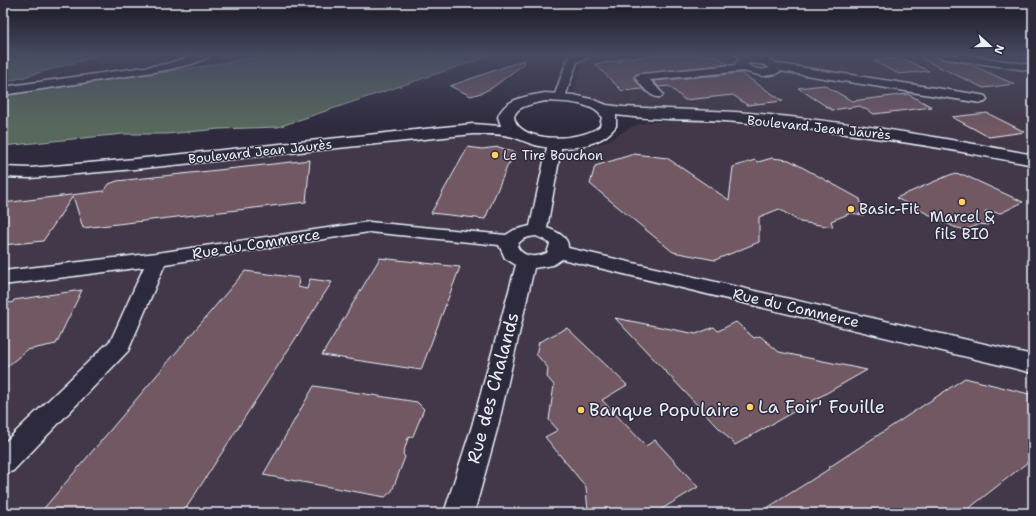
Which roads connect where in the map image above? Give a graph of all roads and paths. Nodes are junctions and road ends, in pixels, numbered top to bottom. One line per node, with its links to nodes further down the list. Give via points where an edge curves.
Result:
1 (83, 79): 5 (street)
2 (566, 79): 7 (street)
3 (643, 79): 6 (street)
4 (856, 79): 8 (street)
5 (3, 91)
6 (657, 94)
7 (560, 97): 9 (street, Boulevard Jean Jaurès, via 584,100); 11 (street, Boulevard Jean Jaurès, via 530,99 510,109)
8 (981, 98)
9 (602, 109): 10 (street, Boulevard Jean Jaurès); 12 (street, via 610,121)
10 (676, 114): 12 (street, Boulevard Jean Jaurès, via 624,122); 15 (street, Boulevard Jean Jaurès, via 834,127)
11 (506, 116): 13 (street, via 506,122); 16 (street, Boulevard Jean Jaurès, via 465,125)
12 (607, 128): 14 (street, Boulevard Jean Jaurès, via 588,139)
13 (516, 133): 14 (street, Boulevard Jean Jaurès, via 540,141); 16 (street, Boulevard Jean Jaurès, via 473,129 135,164 30,173)
14 (555, 142): 19 (street)
15 (1033, 160)
16 (3, 172)
17 (1033, 219): 18 (path)
18 (1028, 222)
19 (538, 231): 20 (street, via 518,234); 21 (street, via 556,239 560,248)
20 (510, 241): 22 (street, Rue du Commerce, via 370,227); 23 (street, via 509,251 512,256)
21 (558, 252): 23 (street, via 549,260); 25 (street, Rue du Commerce)
22 (157, 259): 24 (street, Rue du Commerce); 26 (street, via 120,345)
23 (526, 262): 27 (street, Rue des Chalands, via 485,426)
24 (3, 278)
25 (1033, 364)
26 (3, 462)
27 (459, 513)

